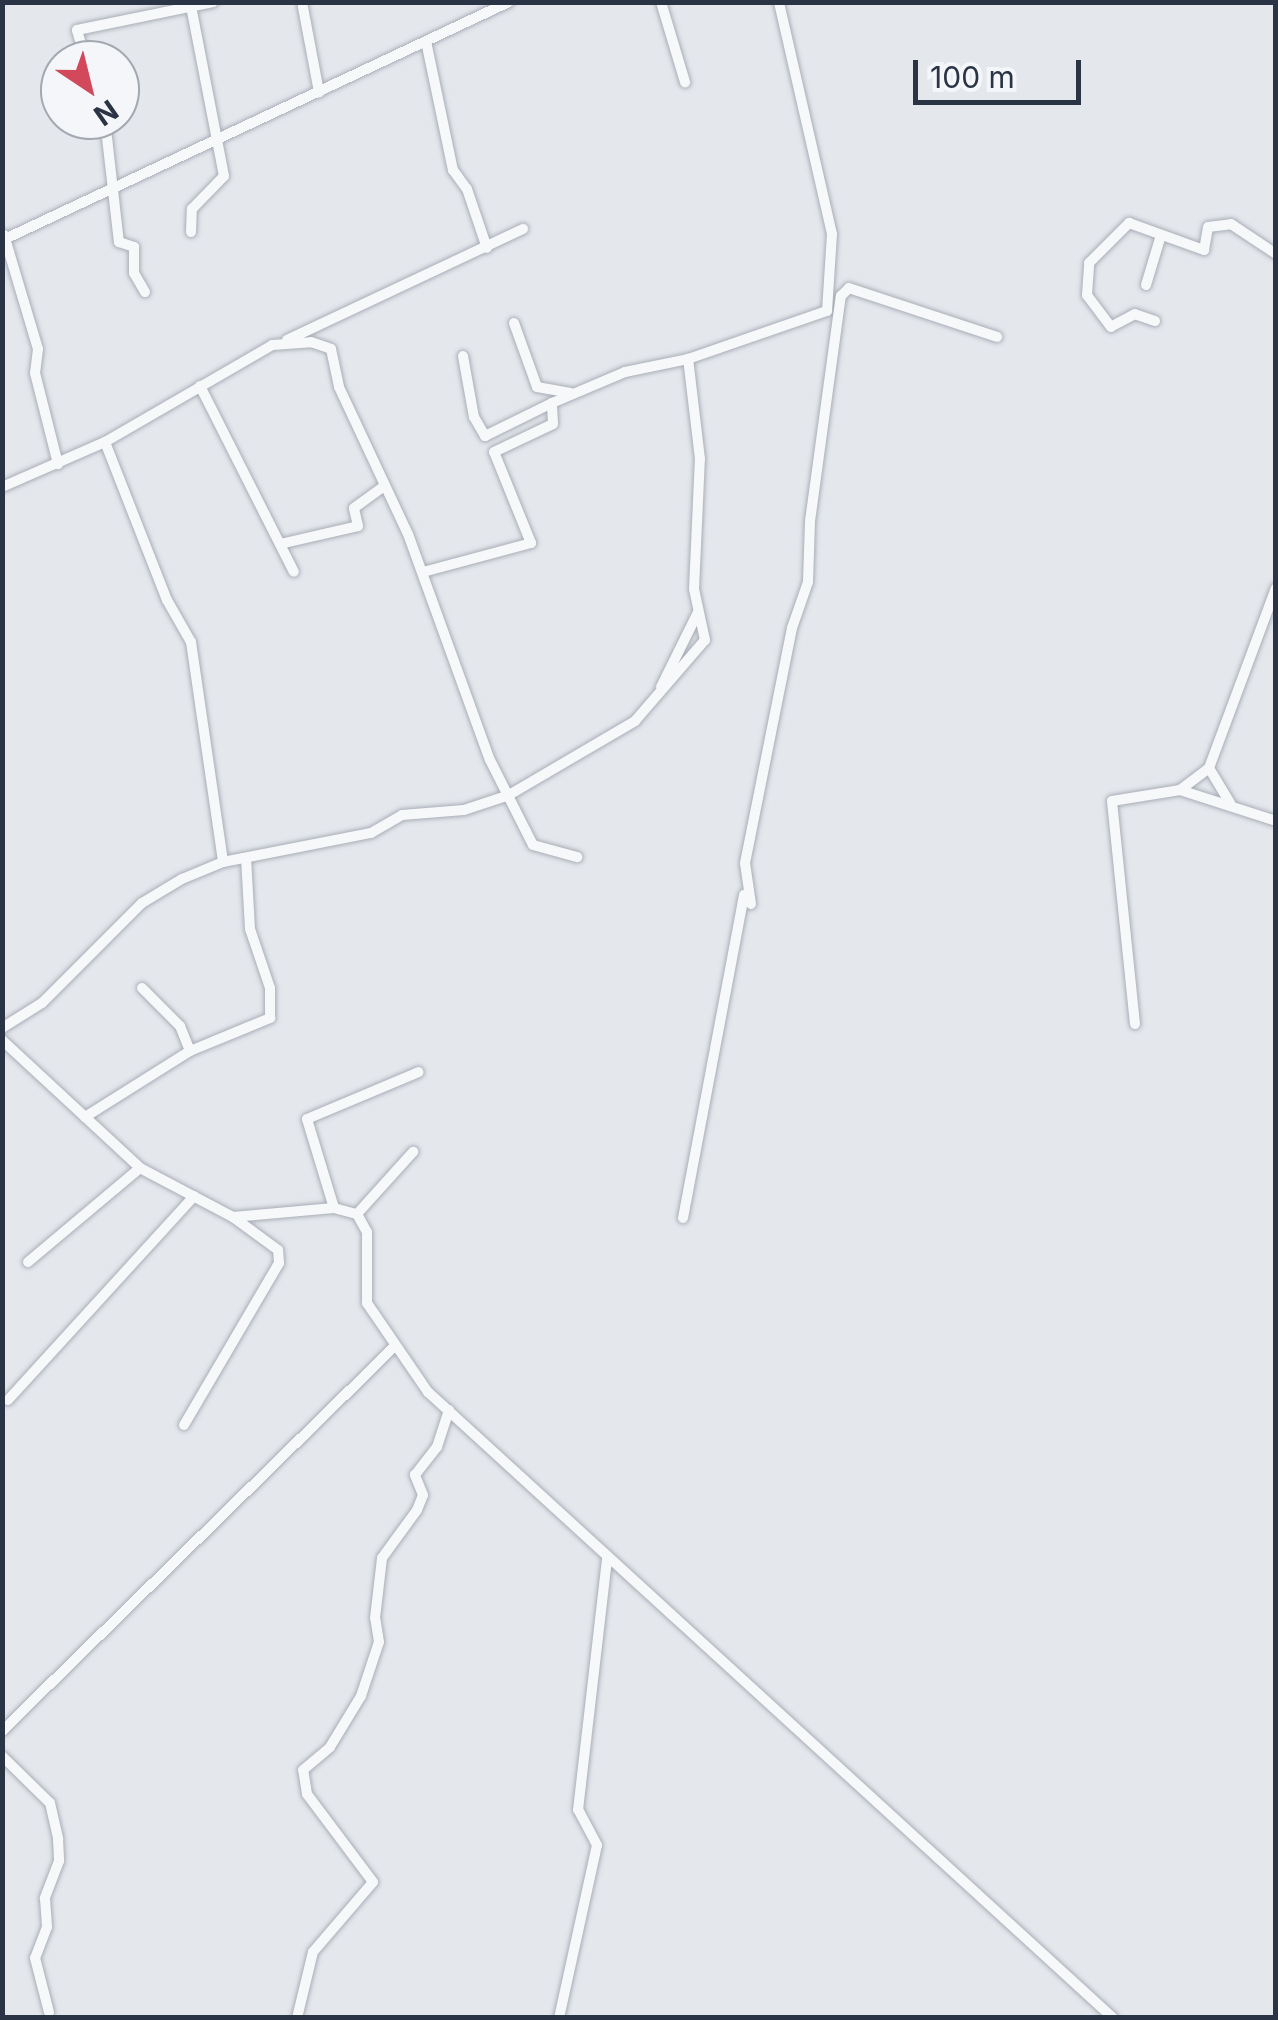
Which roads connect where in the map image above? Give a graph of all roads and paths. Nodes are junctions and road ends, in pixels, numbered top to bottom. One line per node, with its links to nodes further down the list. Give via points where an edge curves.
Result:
1 (214, 2): 6 (street)
2 (302, 2): 10 (street)
3 (509, 2): 8 (street)
4 (662, 2): 9 (street)
5 (779, 2): 27 (street, via 832,234 827,311)
6 (192, 12): 7 (street, via 77,30); 11 (street)
7 (80, 40)
8 (427, 46): 10 (street); 18 (street, via 452,170 467,189)
9 (685, 82)
10 (319, 92): 11 (street)
11 (220, 138): 13 (street); 15 (street, via 224,176 192,209)
12 (106, 140): 13 (street)
13 (110, 190): 16 (street); 21 (street, via 119,242 134,247 134,273)
14 (523, 229): 18 (street)
15 (191, 232)
16 (4, 235): 32 (street, via 38,348 34,374)
17 (1161, 235): 19 (street, via 1204,250 1208,227 1231,224); 20 (street); 22 (street, via 1129,223 1101,245 1086,280 1090,307 1112,326 1135,314)
18 (487, 248): 25 (street, via 410,276 340,320)
19 (1276, 254)
20 (1146, 285)
21 (145, 292)
22 (1155, 321)
23 (514, 323): 29 (street, via 536,387)
24 (997, 337): 64 (street, via 849,288 841,296 810,521 808,582 792,628 748,899)
25 (272, 345): 28 (street); 33 (street, via 310,342 331,349)
26 (463, 356): 30 (street, via 484,436 514,427)
27 (688, 359): 29 (street); 39 (street, via 700,459)
28 (200, 386): 31 (street); 35 (street)
29 (571, 393): 30 (street)
30 (552, 403): 37 (street, via 553,424 494,452 531,543)
31 (106, 442): 32 (street); 48 (street, via 167,600 191,642)
32 (58, 464): 34 (street)
33 (384, 486): 35 (street, via 354,508 358,526); 37 (street)
34 (2, 487)
35 (280, 544): 36 (street)
36 (294, 572)
37 (423, 572): 43 (street)
38 (1276, 588): 41 (street)
39 (698, 612): 40 (street); 40 (street, via 705,640)
40 (660, 689): 43 (street, via 635,721)
41 (1209, 768): 42 (street); 44 (street)
42 (1180, 790): 44 (street); 50 (street, via 1112,801)
43 (510, 795): 46 (street, via 532,845); 47 (street, via 464,810 402,815 371,832)
44 (1231, 804): 45 (street)
45 (1276, 821)
46 (577, 857)
47 (246, 858): 48 (street); 53 (street, via 250,928 270,988 270,1018)
48 (223, 862): 51 (street, via 142,904 42,1003)
49 (142, 988): 53 (street, via 180,1026)
50 (1135, 1024)
51 (2, 1028)
52 (2, 1040): 55 (street)
53 (190, 1051): 57 (street)
54 (2, 1054): 55 (street)
55 (20, 1056): 57 (street)
56 (420, 1072): 61 (street, via 306,1119)
57 (84, 1117): 59 (street)
58 (413, 1152): 62 (street)
59 (140, 1168): 60 (street); 65 (street)
60 (194, 1196): 63 (street); 67 (street)
61 (334, 1208): 62 (street); 63 (street)
62 (357, 1214): 66 (street, via 367,1232 367,1303)
63 (232, 1217): 69 (street, via 278,1250 278,1264)
64 (683, 1218)
65 (28, 1262)
66 (394, 1347): 68 (street); 71 (street)
67 (8, 1400)
68 (449, 1410): 70 (street); 74 (street, via 437,1447 415,1476 423,1494 417,1510 382,1558 379,1642 360,1696 330,1747 303,1770 307,1794 373,1882 313,1952)
69 (184, 1425)
70 (607, 1560): 75 (street, via 578,1810 597,1845); 76 (street)
71 (2, 1730)
72 (2, 1756): 73 (street, via 50,1803 58,1838 59,1862 45,1898 46,1927 36,1958)
73 (49, 2012)
74 (296, 2018)
75 (560, 2018)
76 (1114, 2018)

